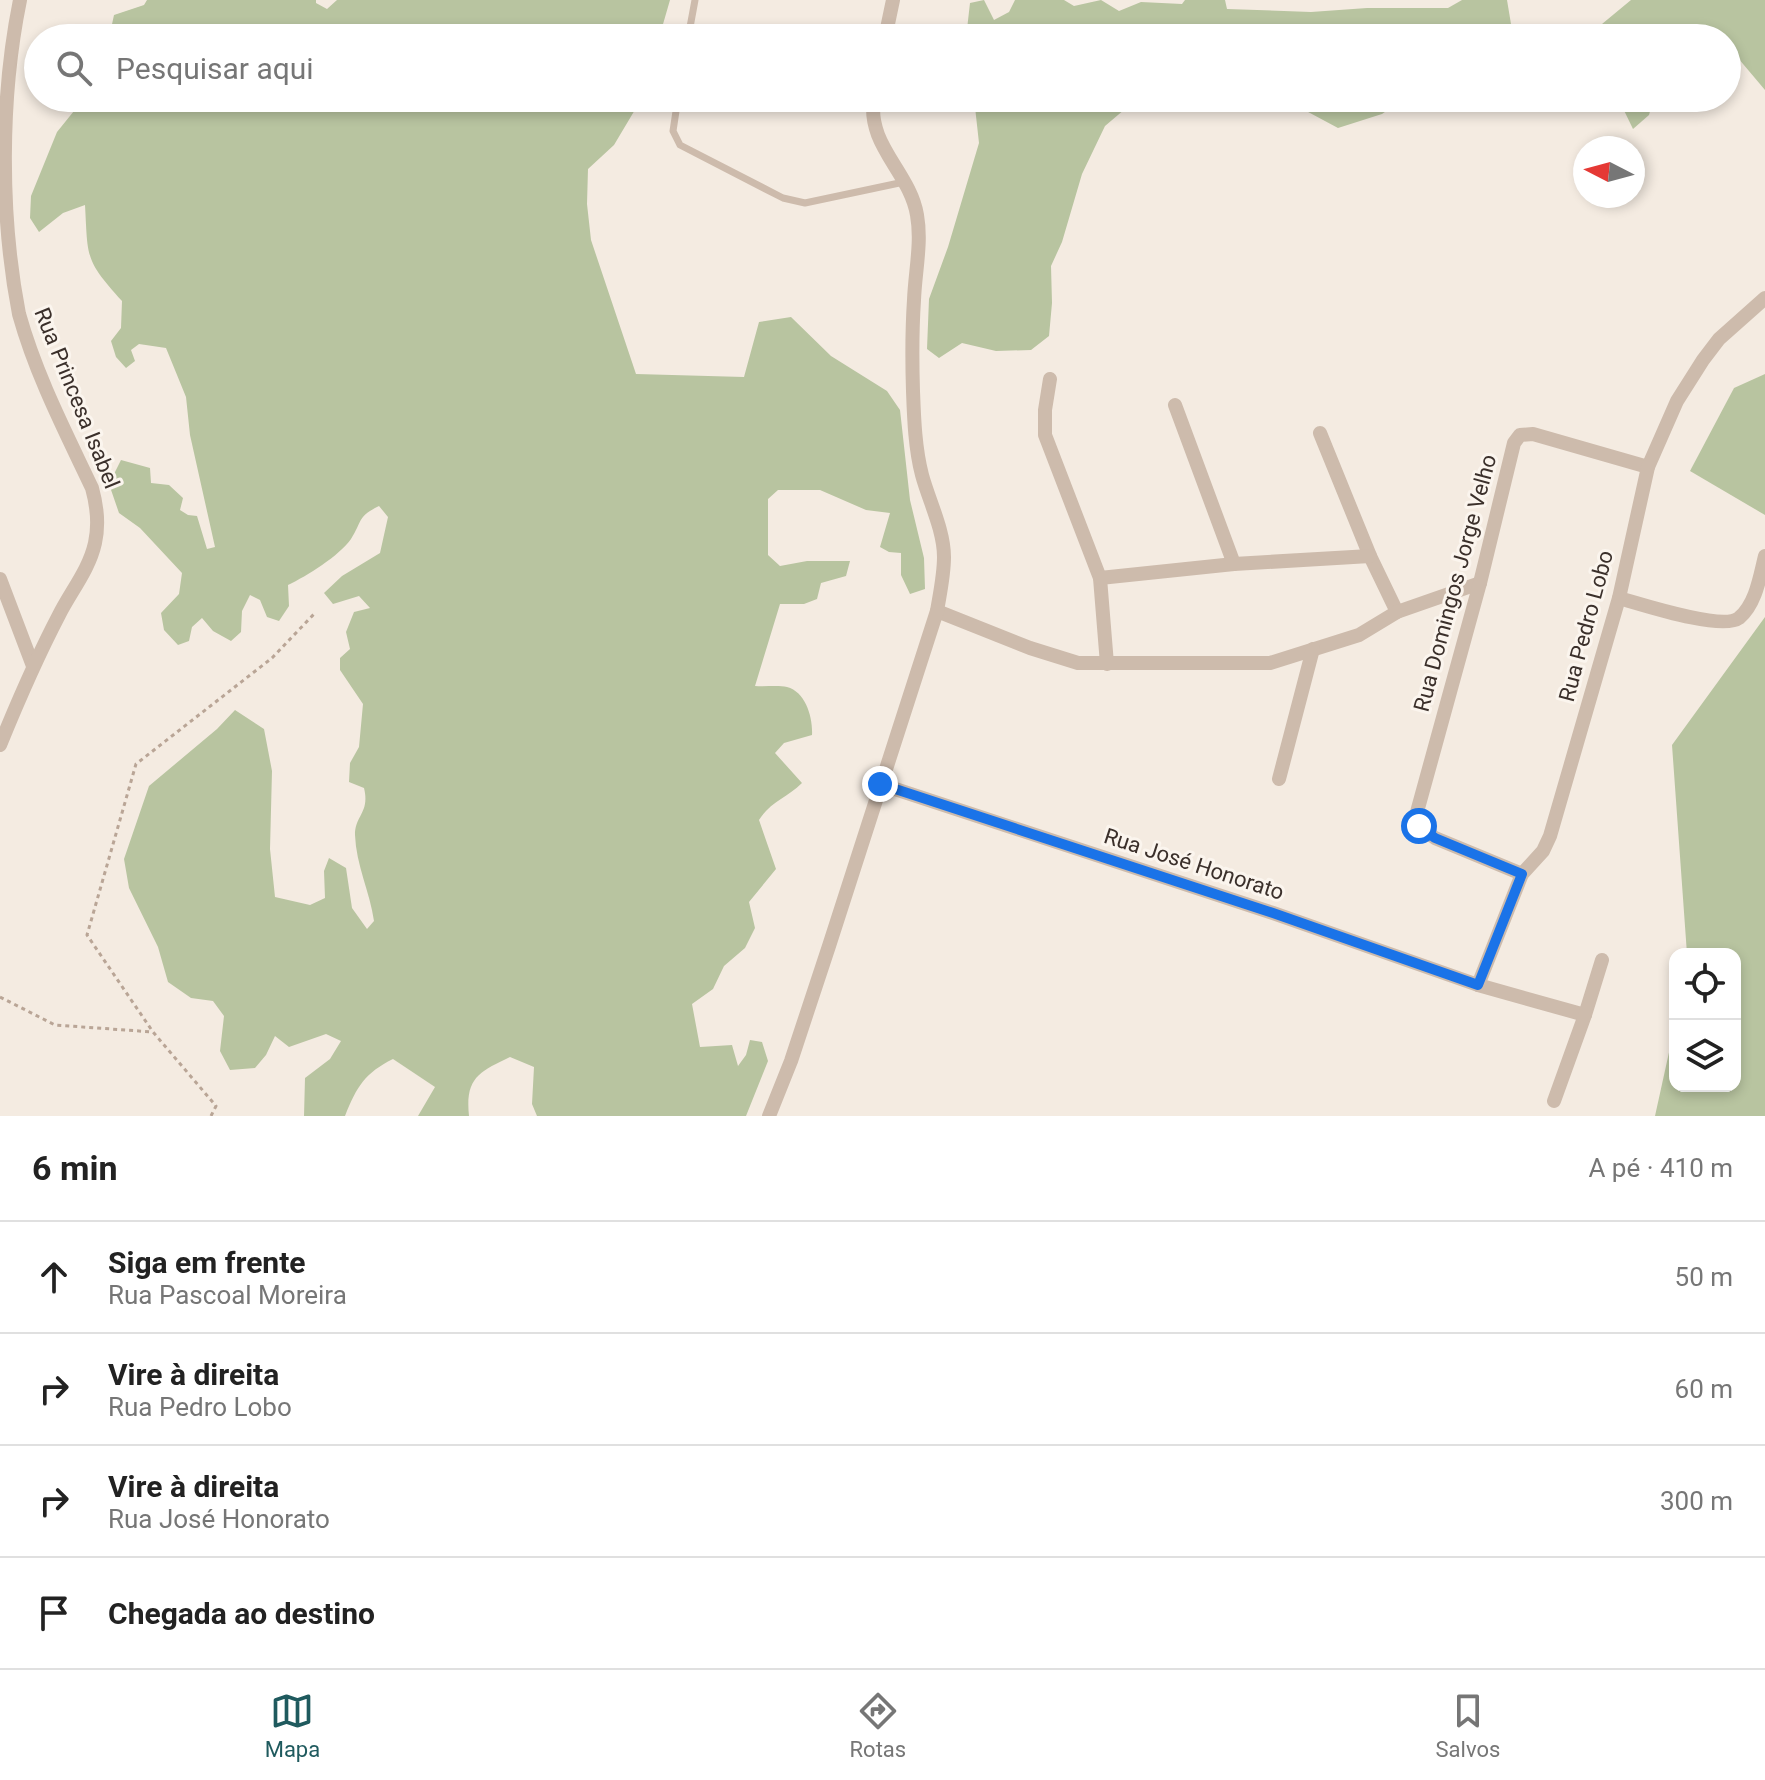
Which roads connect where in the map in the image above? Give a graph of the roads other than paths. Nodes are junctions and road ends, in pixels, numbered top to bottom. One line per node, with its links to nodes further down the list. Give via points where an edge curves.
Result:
1 (20, 0): 25 (street, Rua Princesa Isabel, via 3,111 8,267 42,382 92,488 97,526 84,572)
2 (695, 0): 4 (lane)
3 (893, 0): 5 (street)
4 (691, 24)
5 (888, 24)
6 (676, 112): 8 (lane, via 673,131 680,145 783,198 805,203)
7 (873, 112): 8 (street, via 877,135)
8 (904, 182): 21 (street, via 918,218 913,393 921,472 943,544)
9 (1765, 298): 13 (street, Rua Pedro Lobo, via 1703,360 1677,401)
10 (1050, 379): 17 (street, via 1045,435)
11 (1175, 405): 16 (street)
12 (1320, 433): 14 (street)
13 (1648, 467): 19 (street, Rua Domingos Jorge Velho, via 1533,434 1520,435); 20 (street, Rua Pedro Lobo)
14 (1370, 556): 16 (street); 22 (street)
15 (1765, 556): 20 (street, via 1747,610 1728,623)
16 (1234, 564): 17 (street)
17 (1100, 578): 24 (street)
18 (0, 579): 25 (street)
19 (1480, 583): 22 (street); 29 (street, Rua Domingos Jorge Velho, via 1419,797 1419,826 1435,838)
20 (1619, 598): 29 (street, Rua Pedro Lobo, via 1550,836)
21 (937, 611): 24 (street, via 1057,658); 28 (street)
22 (1397, 612): 23 (street, via 1359,635)
23 (1313, 649): 24 (street, via 1270,663); 27 (street)
24 (1107, 664)
25 (33, 666): 26 (street, Rua Princesa Isabel)
26 (0, 745)
27 (1279, 779)
28 (880, 784): 31 (street, Rua José Honorato); 34 (street)
29 (1522, 874): 31 (street, Rua Pedro Lobo)
30 (1602, 960): 32 (street)
31 (1478, 985): 32 (street, Rua José Honorato)
32 (1585, 1015): 33 (street)
33 (1554, 1101)
34 (769, 1116)

